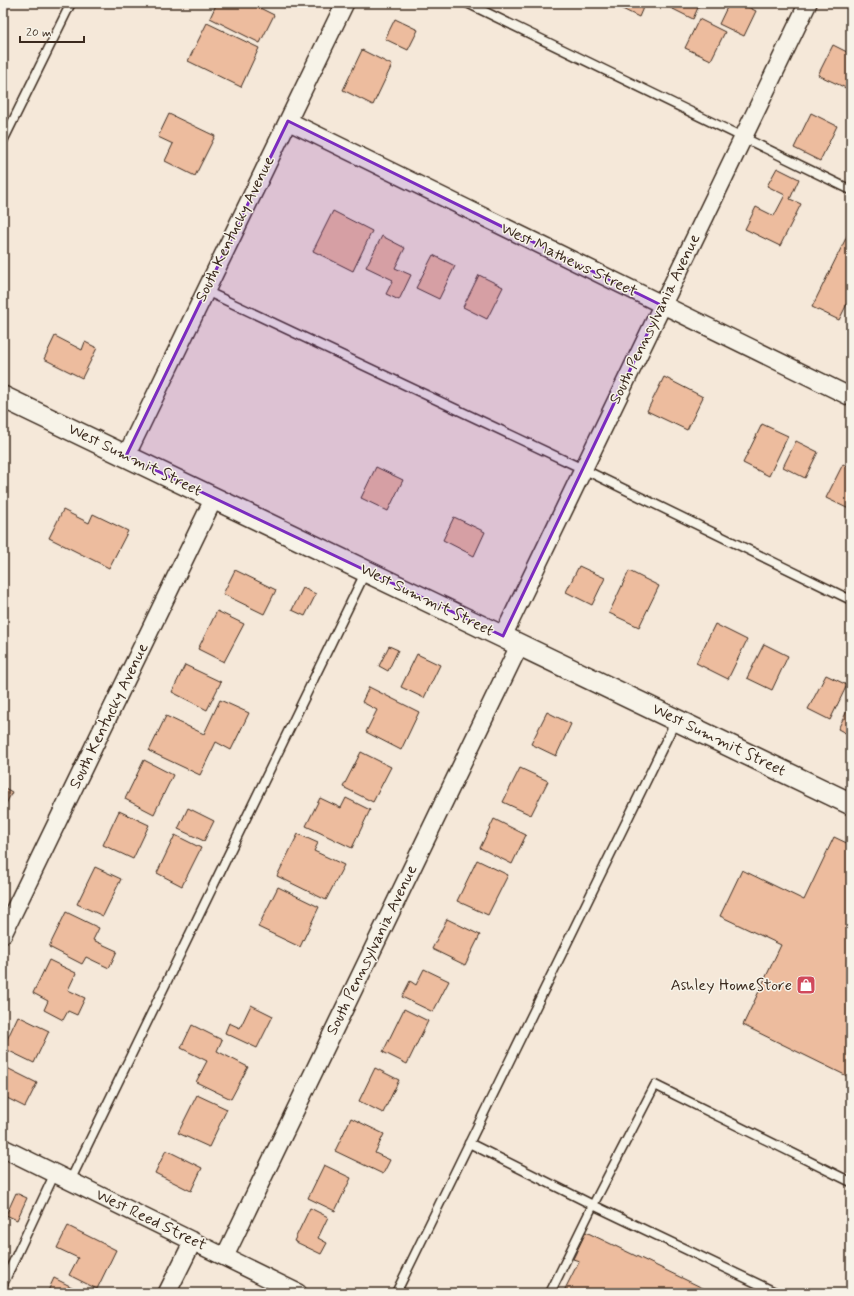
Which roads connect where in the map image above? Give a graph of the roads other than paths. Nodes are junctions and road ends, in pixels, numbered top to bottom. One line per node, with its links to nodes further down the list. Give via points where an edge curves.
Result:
1 (71, 3): 7 (lane)
2 (345, 3): 5 (street, South Kentucky Avenue)
3 (467, 3): 6 (lane)
4 (808, 3): 6 (street, South Pennsylvania Avenue)
5 (288, 121): 9 (street, South Kentucky Avenue); 10 (street, West Mathews Street)
6 (742, 138): 8 (lane); 10 (street, South Pennsylvania Avenue)
7 (3, 141)
8 (851, 190)
9 (206, 291): 13 (street, South Kentucky Avenue); 14 (lane)
10 (661, 305): 12 (street, West Mathews Street); 14 (street, South Pennsylvania Avenue)
11 (3, 396): 13 (street, West Summit Street)
12 (851, 397)
13 (126, 456): 15 (street, West Summit Street)
14 (583, 470): 17 (lane); 18 (street, South Pennsylvania Avenue)
15 (214, 498): 16 (street, West Summit Street); 21 (street, South Kentucky Avenue)
16 (366, 571): 18 (street, West Summit Street); 24 (lane)
17 (851, 600)
18 (511, 640): 19 (street, West Summit Street); 28 (street, South Pennsylvania Avenue)
19 (676, 719): 20 (street, West Summit Street); 22 (lane)
20 (851, 804)
21 (3, 934)
22 (469, 1143): 26 (lane); 32 (lane)
23 (3, 1148): 24 (street, West Reed Street)
24 (63, 1177): 27 (street, West Reed Street); 29 (lane)
25 (851, 1182): 26 (lane, via 655,1085)
26 (593, 1204): 33 (lane); 34 (lane)
27 (193, 1241): 28 (street, West Reed Street); 30 (street)
28 (225, 1256): 31 (street, West Reed Street)
29 (3, 1284)
30 (167, 1293)
31 (298, 1293)
32 (396, 1293)
33 (550, 1293)
34 (777, 1293)

